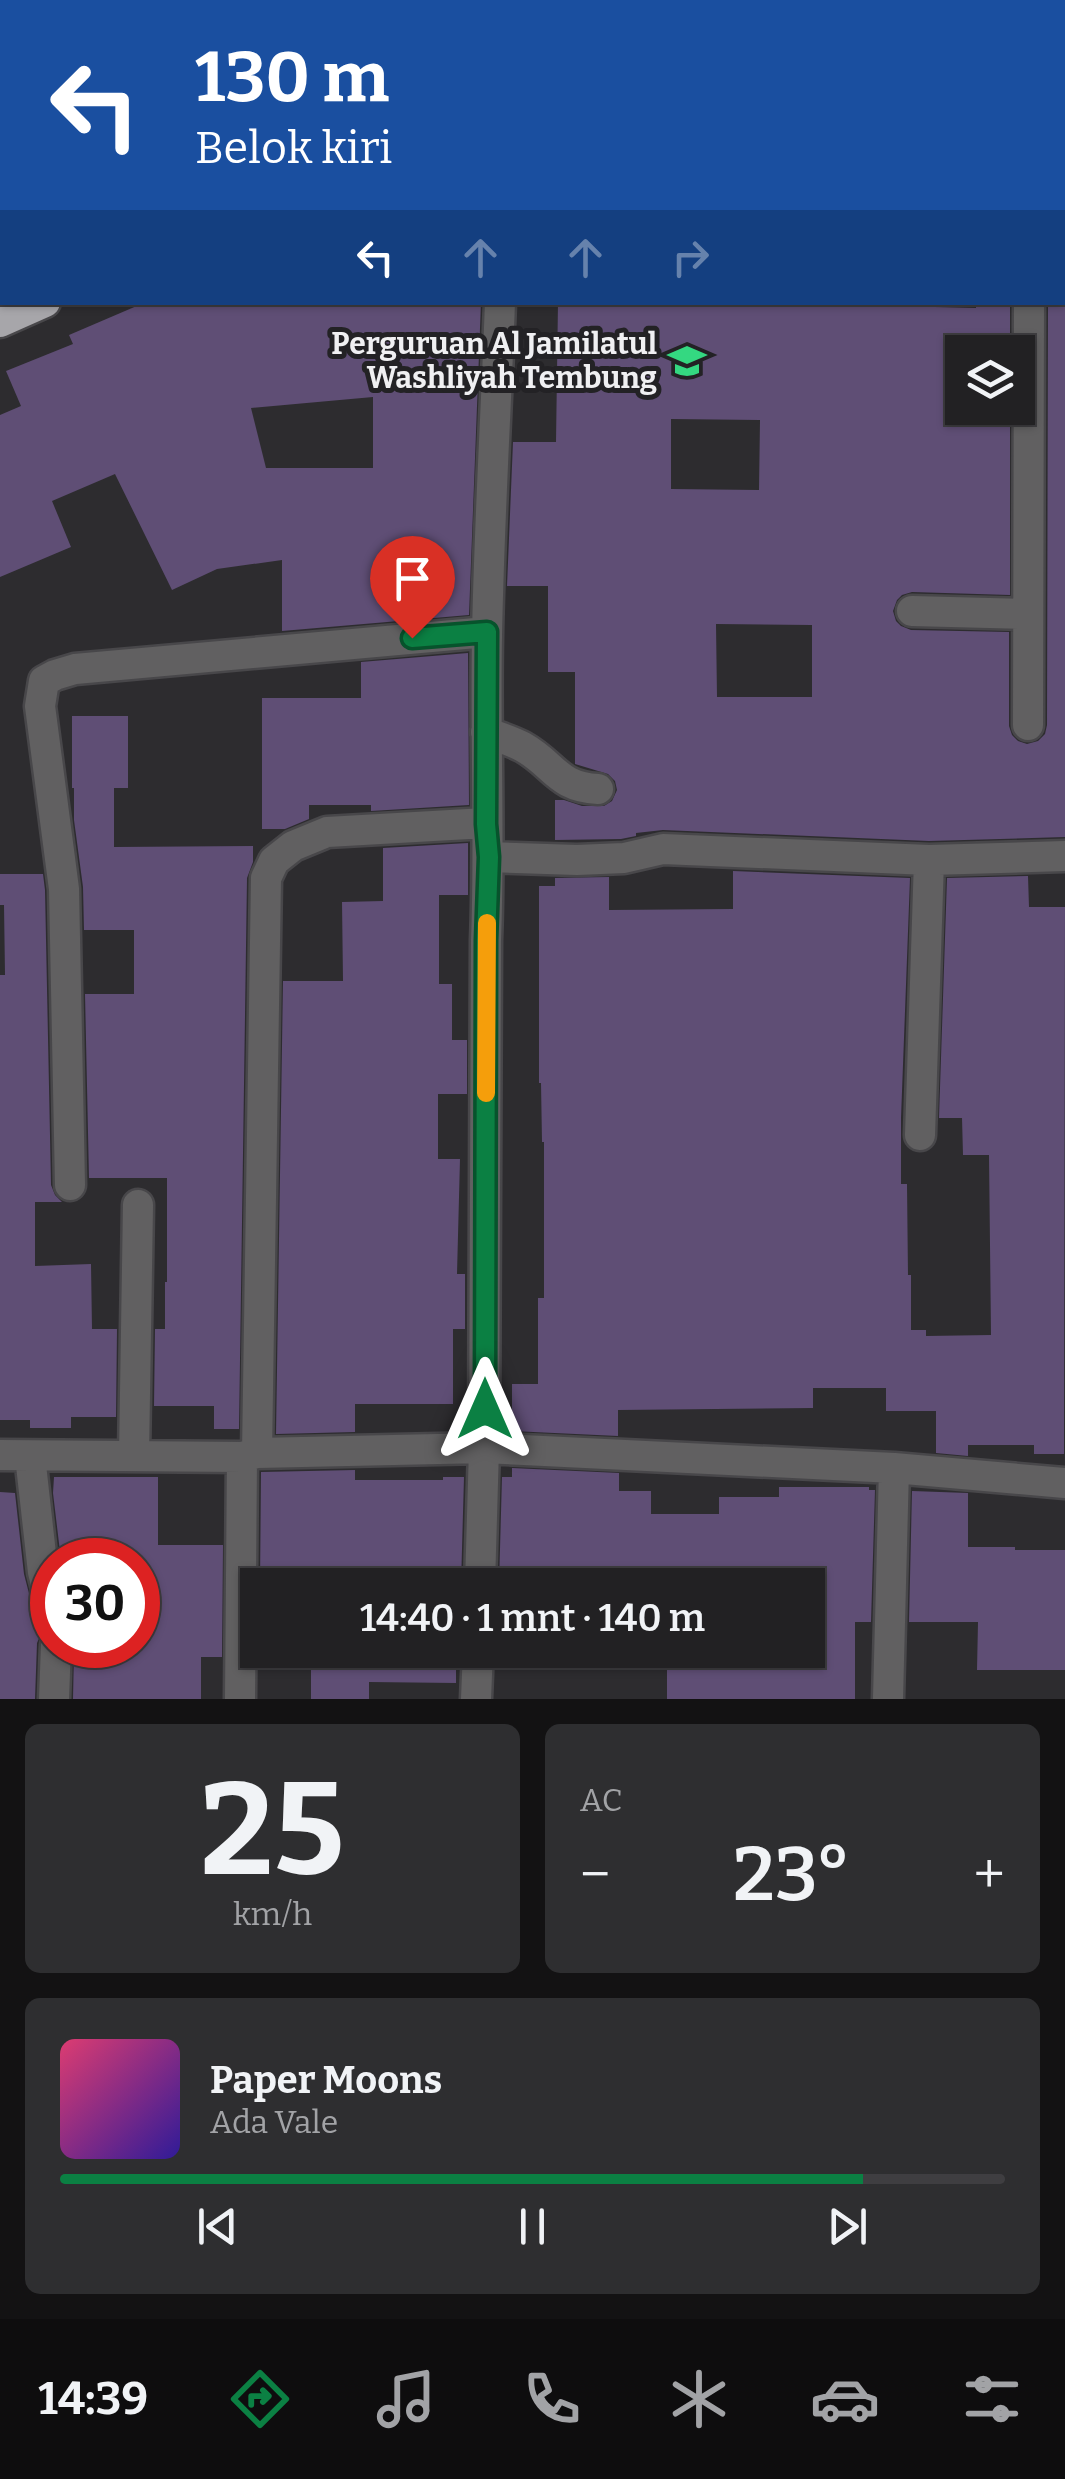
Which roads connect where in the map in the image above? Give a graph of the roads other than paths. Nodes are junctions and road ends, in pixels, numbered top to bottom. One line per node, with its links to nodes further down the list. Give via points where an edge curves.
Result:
1 (38, 305): 4 (highway)
2 (500, 305): 7 (street)
3 (1029, 305): 6 (street)
4 (0, 322)
5 (912, 611): 6 (street)
6 (1027, 614): 8 (street)
7 (487, 632): 9 (street); 16 (street, via 75,669 44,681 40,706 64,889)
8 (1028, 725)
9 (486, 732): 10 (street, via 522,746 561,779); 11 (street)
10 (598, 790)
11 (486, 824): 13 (street); 20 (street, via 327,832 293,846 266,878)
12 (1065, 856): 14 (street)
13 (489, 857): 14 (street, via 624,858 664,849); 18 (street)
14 (929, 860): 15 (street)
15 (920, 1135)
16 (70, 1185)
17 (138, 1204): 21 (street)
18 (484, 1448): 20 (street); 22 (street); 25 (street)
19 (15, 1455): 21 (street); 24 (street)
20 (250, 1455): 21 (street); 29 (street)
21 (134, 1456)
22 (894, 1468): 23 (street); 31 (street)
23 (1065, 1482)
24 (35, 1538)
25 (480, 1568)
26 (55, 1668): 28 (street)
27 (477, 1668): 30 (street)
28 (54, 1699)
29 (240, 1699)
30 (476, 1699)
31 (888, 1699)

